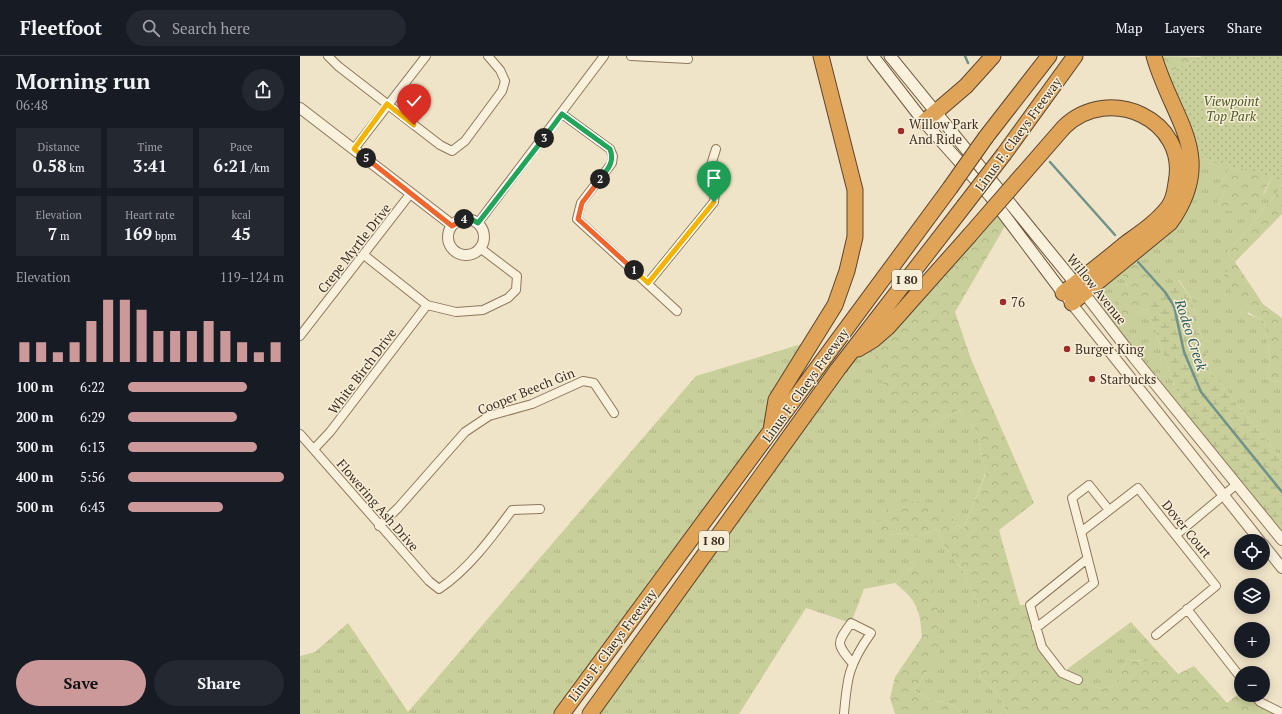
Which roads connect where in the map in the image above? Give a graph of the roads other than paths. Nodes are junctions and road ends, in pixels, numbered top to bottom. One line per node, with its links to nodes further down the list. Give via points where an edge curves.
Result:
1 (328, 56): 16 (street)
2 (426, 56): 16 (street)
3 (488, 56): 16 (street, via 500,70 505,81 502,91 465,141 452,151 440,145)
4 (604, 56): 18 (street)
5 (631, 56): 14 (street)
6 (821, 56): 15 (highway)
7 (827, 56): 15 (highway)
8 (872, 56): 19 (main road, Willow Avenue)
9 (890, 56): 19 (main road, Willow Avenue)
10 (993, 56): 19 (highway, via 966,86)
11 (1049, 56): 35 (highway, Linus F. Claeys Freeway / I 80, bridge, via 986,137)
12 (1075, 56): 33 (highway, Linus F. Claeys Freeway / I 80, bridge, via 1004,154)
13 (1154, 56): 28 (highway, via 1160,77 1187,135 1191,174 1187,193 1170,223)
14 (688, 58)
15 (826, 74): 35 (highway, via 855,190 855,237 847,272 835,305 776,400)
16 (387, 104): 20 (street)
17 (300, 108): 20 (street)
18 (562, 114): 23 (street); 27 (street, via 610,149 613,156 612,163 582,203 578,219)
19 (930, 117): 28 (main road, Willow Avenue); 29 (main road, Willow Avenue)
20 (354, 149): 22 (street)
21 (716, 149): 27 (street, via 711,165 714,202)
22 (411, 193): 24 (street); 26 (street, Crepe Myrtle Drive)
23 (478, 223): 24 (street, via 466,219 457,221); 25 (street, via 483,229 484,237)
24 (452, 226): 25 (street, via 448,238 455,250 468,254)
25 (480, 248): 30 (street, via 517,276 516,290 508,298 483,310 456,312)
26 (364, 255): 30 (street); 32 (street, Crepe Myrtle Drive)
27 (648, 283): 31 (street)
28 (1080, 288): 29 (highway); 33 (highway, bridge, via 1155,221 1169,205 1175,191 1177,158 1170,142 1155,124 1135,111 1105,107 1074,117 888,327 873,340); 38 (street, Willow Avenue)
29 (1068, 298): 39 (street, Willow Avenue)
30 (427, 305): 37 (street, White Birch Drive, via 330,432)
31 (677, 311)
32 (300, 336)
33 (851, 353): 59 (highway, Linus F. Claeys Freeway / I 80)
34 (614, 412): 42 (street, Cooper Beech Gin, via 594,383 583,381 532,404 489,416 465,432)
35 (770, 433): 58 (highway, Linus F. Claeys Freeway / I 80)
36 (300, 434): 37 (street, Flowering Ash Drive)
37 (314, 449): 42 (street, Flowering Ash Drive)
38 (1237, 484): 39 (street); 46 (street, Willow Avenue)
39 (1224, 495): 44 (street, Willow Avenue); 45 (street)
40 (540, 509): 42 (street, Flowering Ash Drive, via 512,510 498,530 453,580 439,589)
41 (1108, 510): 43 (street); 43 (street, via 1089,485 1078,493 1072,498); 45 (street, Dover Court, via 1138,488)
42 (379, 526)
43 (1081, 532): 48 (street)
44 (1255, 534)
45 (1176, 535): 50 (street, Dover Court, via 1216,586)
46 (1282, 540)
47 (1270, 553): 49 (street)
48 (1087, 558): 51 (street, via 1030,605); 51 (street, via 1094,583)
49 (1282, 568)
50 (1187, 609): 52 (street); 54 (street)
51 (1036, 628): 55 (street, via 1042,647 1062,673)
52 (1156, 635)
53 (853, 664): 53 (street, via 857,653 871,633 851,623 840,639 840,648); 60 (street, via 847,680)
54 (1234, 669)
55 (1078, 680)
56 (1260, 702): 57 (street)
57 (1282, 713)
58 (562, 714)
59 (590, 714)
60 (844, 714)

